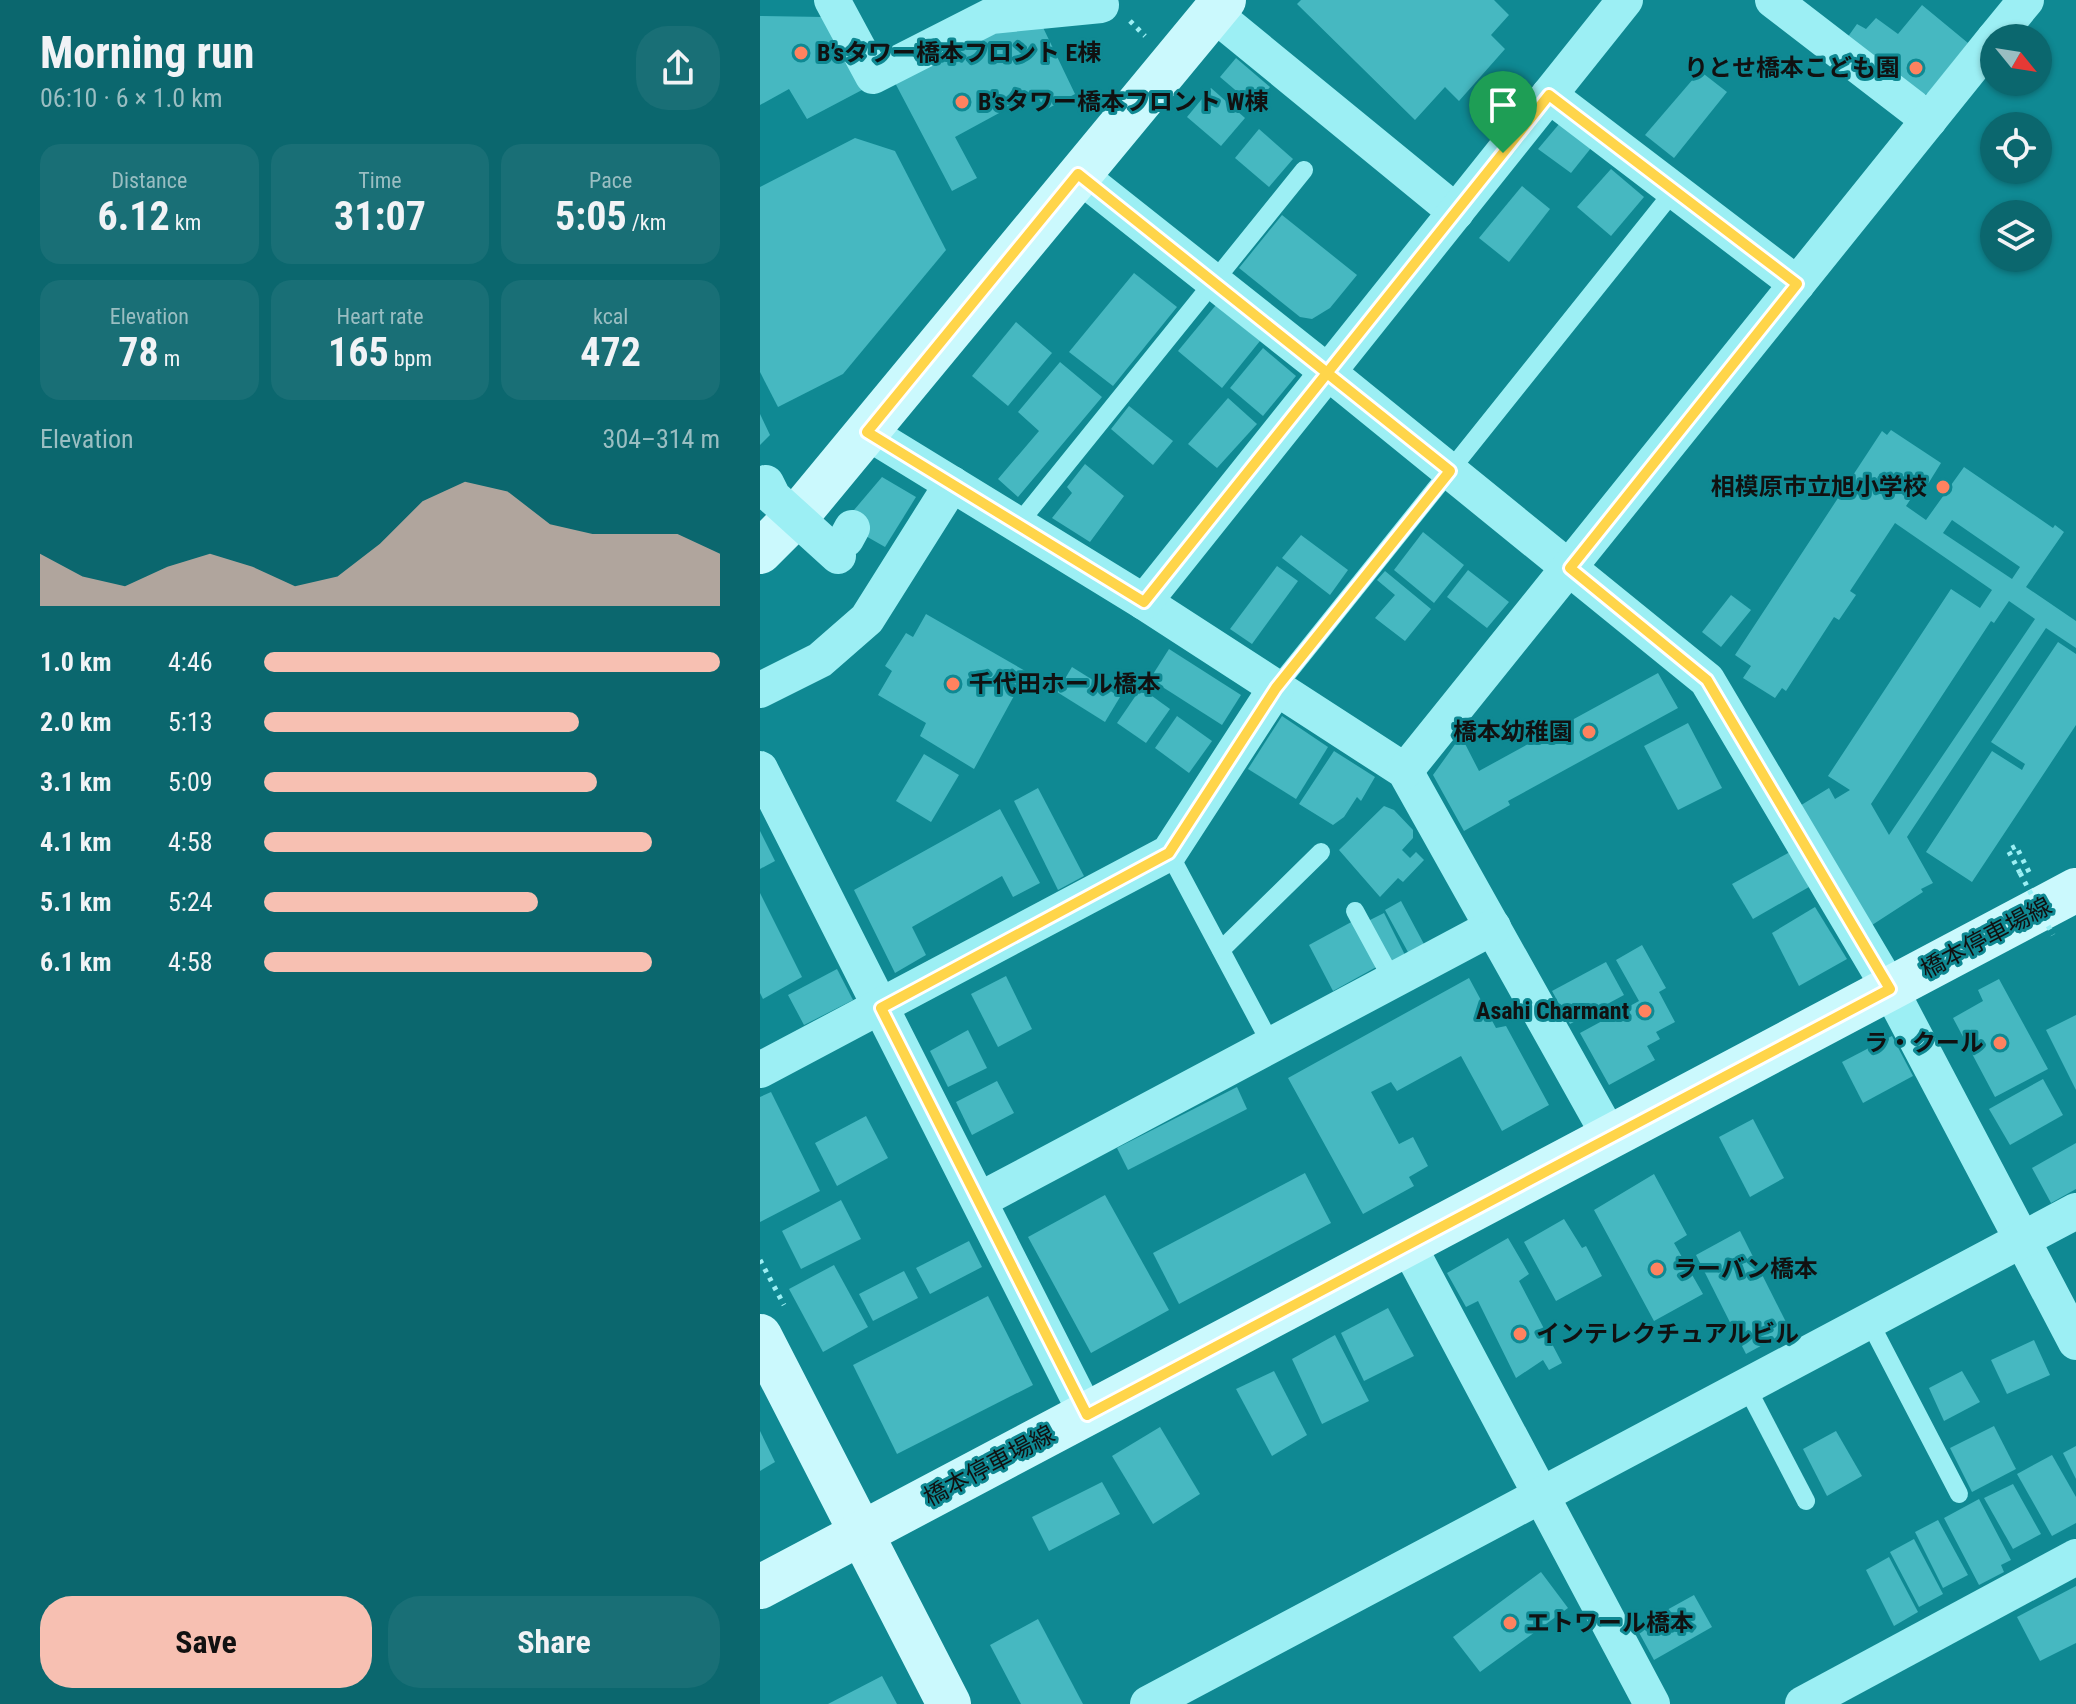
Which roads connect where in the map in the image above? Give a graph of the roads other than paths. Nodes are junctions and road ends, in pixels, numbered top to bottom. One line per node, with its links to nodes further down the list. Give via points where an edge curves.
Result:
1 (1625, 0): 9 (street)
2 (1773, 0): 10 (street)
3 (2026, 0): 7 (street)
4 (846, 5): 5 (street, via 873,76 991,16)
5 (1101, 5)
6 (1219, 7): 12 (main road); 14 (street)
7 (2006, 24)
8 (1980, 56): 10 (street)
9 (1549, 95): 13 (street); 14 (street)
10 (1929, 120): 16 (street)
11 (1304, 170): 15 (lane)
12 (1078, 174): 15 (street); 18 (main road)
13 (1673, 192): 16 (street); 19 (lane)
14 (1456, 212): 17 (street)
15 (1213, 281): 17 (street); 22 (lane)
16 (1797, 284): 25 (street)
17 (1329, 373): 19 (street); 26 (street)
18 (867, 432): 21 (street); 24 (main road)
19 (1450, 471): 25 (street); 27 (lane)
20 (762, 480): 23 (street, bridge, via 773,497)
21 (952, 484): 22 (street); 28 (street, via 867,619 820,660)
22 (1019, 523): 26 (street)
23 (842, 547)
24 (760, 552)
25 (1570, 568): 30 (street); 38 (street, via 1707,680)
26 (1144, 602): 27 (street)
27 (1276, 688): 30 (street); 32 (street)
28 (760, 690)
29 (760, 769): 39 (street)
30 (1405, 771): 35 (street)
31 (1321, 852): 36 (lane)
32 (1169, 853): 36 (lane); 39 (street)
33 (2076, 890): 38 (main road, 橋本停車場線)
34 (1355, 911): 37 (lane)
35 (1493, 927): 37 (street); 42 (street)
36 (1221, 950): 40 (lane)
37 (1393, 981): 40 (street)
38 (1890, 989): 42 (main road, 橋本停車場線); 45 (street)
39 (881, 1008): 41 (street); 43 (street)
40 (1272, 1046): 43 (street)
41 (760, 1070)
42 (1610, 1137): 46 (main road, 橋本停車場線)
43 (980, 1200): 51 (street)
44 (2076, 1211): 45 (street)
45 (2022, 1240): 47 (street); 49 (street)
46 (1408, 1245): 51 (main road, 橋本停車場線); 53 (street)
47 (1869, 1321): 50 (street); 52 (lane)
48 (760, 1336): 55 (main road)
49 (2076, 1342)
50 (1746, 1386): 53 (street); 54 (lane)
51 (1087, 1415): 55 (main road, 橋本停車場線)
52 (1959, 1494)
53 (1540, 1495): 59 (street); 60 (street)
54 (1806, 1501)
55 (861, 1533): 57 (main road, 橋本停車場線); 58 (main road)
56 (2076, 1557): 61 (street)
57 (760, 1587)
58 (949, 1704)
59 (1148, 1704)
60 (1652, 1704)
61 (1803, 1704)

